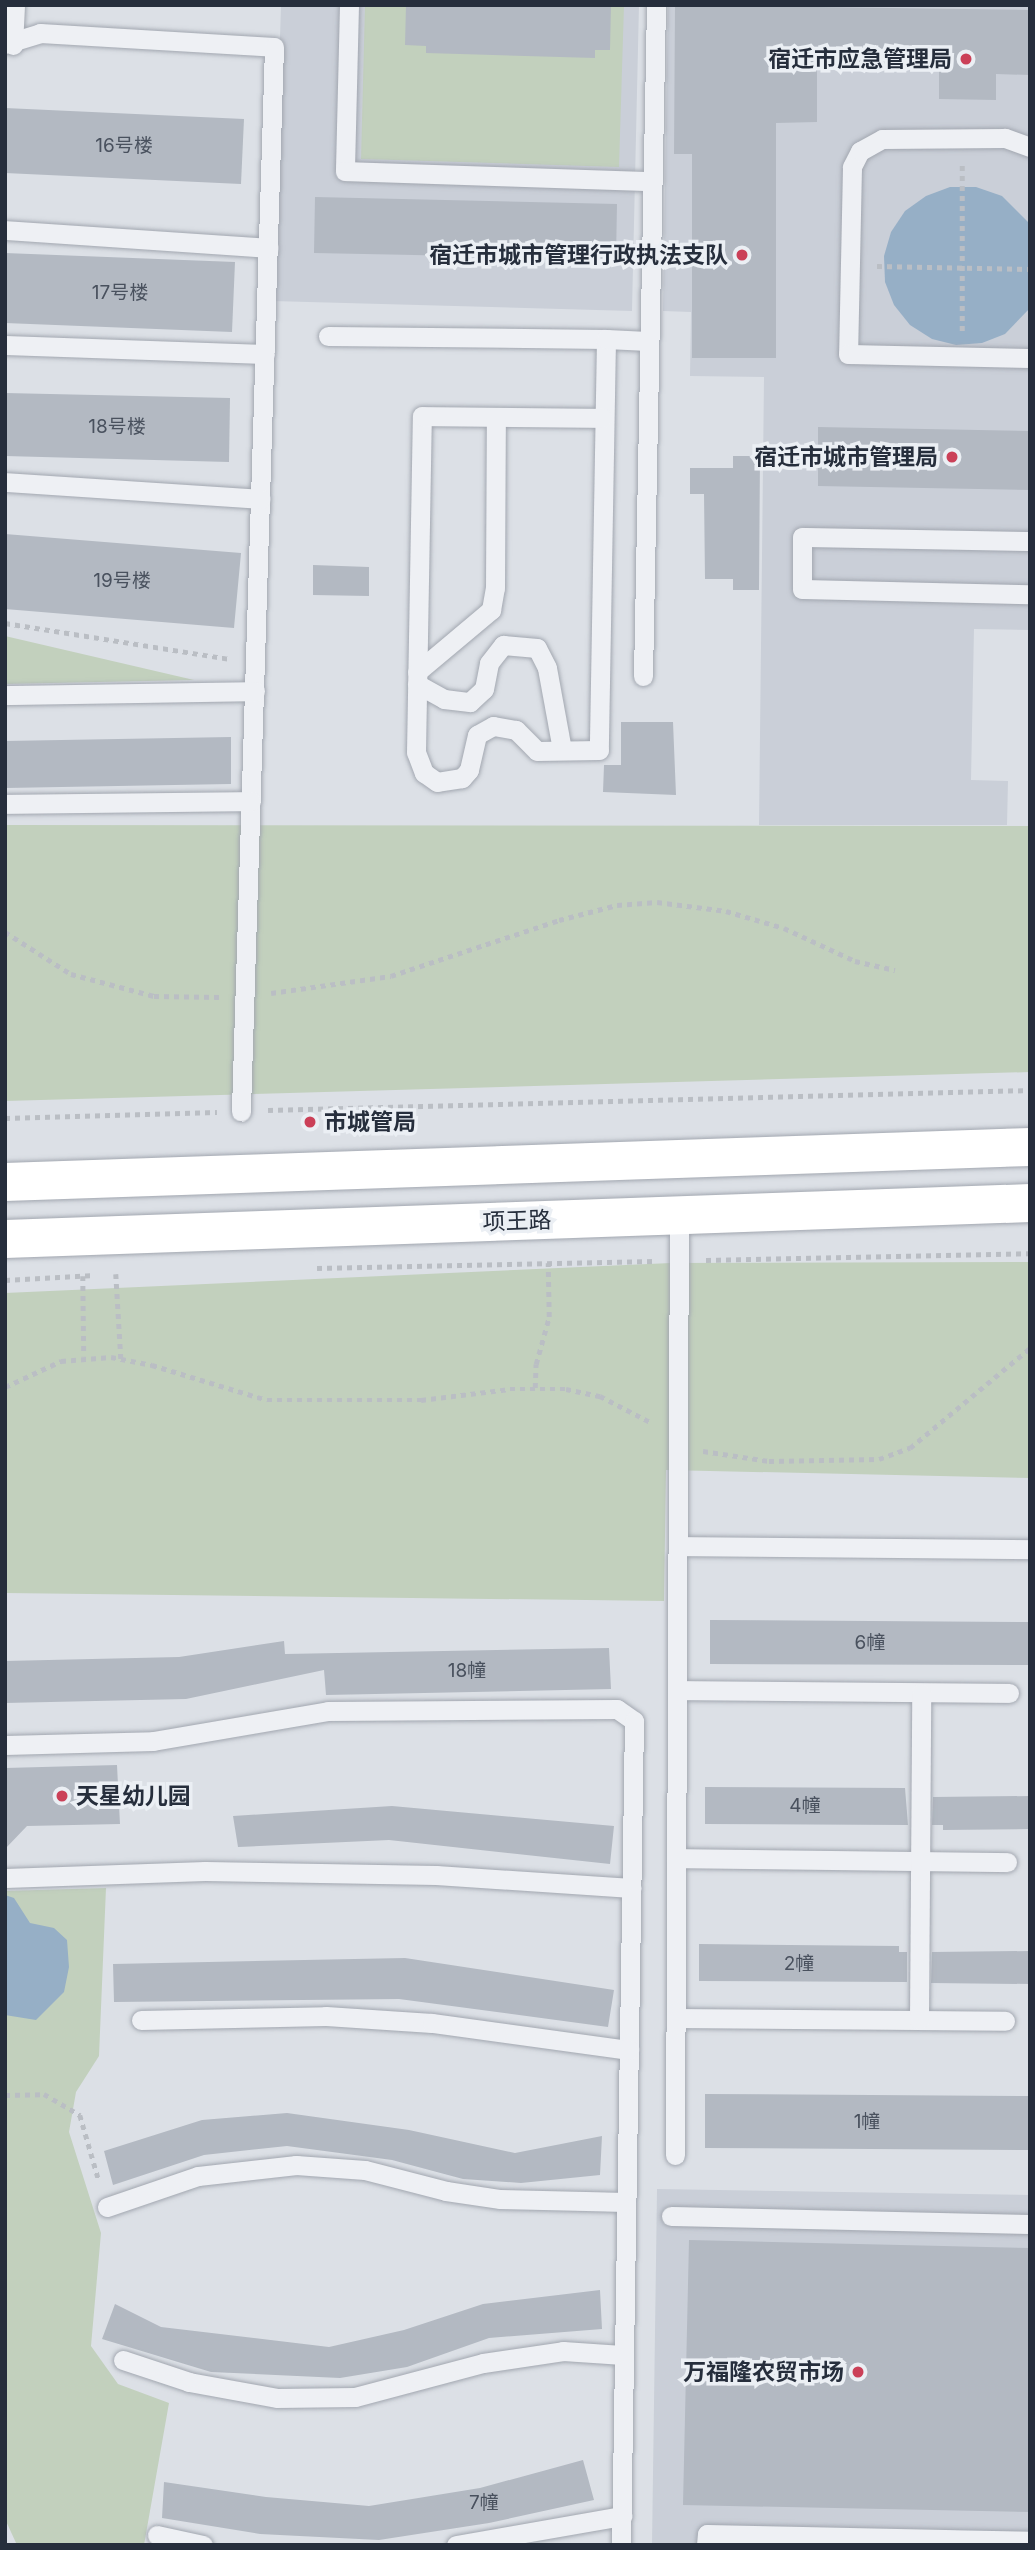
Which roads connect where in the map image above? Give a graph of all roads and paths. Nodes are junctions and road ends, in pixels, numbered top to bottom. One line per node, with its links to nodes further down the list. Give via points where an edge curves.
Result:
1 (15, 5): 4 (lane)
2 (349, 5): 6 (lane, via 345,171)
3 (656, 5): 6 (lane)
4 (9, 45): 9 (lane, via 40,33 274,47)
5 (1030, 147): 19 (lane, via 1005,138 882,139 860,151 852,167 848,354)
6 (651, 181): 16 (lane)
7 (962, 183): 11 (path)
8 (5, 230): 9 (lane)
9 (268, 248): 18 (lane)
10 (876, 266): 11 (path)
11 (962, 268): 12 (path); 13 (path)
12 (1030, 269)
13 (962, 334)
14 (328, 336): 15 (lane)
15 (606, 339): 16 (lane); 21 (lane)
16 (648, 341): 28 (lane)
17 (5, 345): 18 (lane)
18 (265, 354): 23 (lane)
19 (1030, 358)
20 (496, 416): 21 (lane); 29 (lane, via 491,610); 29 (lane, via 422,416)
21 (602, 418): 32 (lane, via 599,750)
22 (5, 482): 23 (lane)
23 (260, 499): 27 (lane)
24 (1030, 541): 25 (lane, via 803,537 802,589)
25 (1030, 594)
26 (5, 623): 27 (path)
27 (255, 663): 30 (lane)
28 (643, 676)
29 (417, 678): 32 (lane, via 444,699 470,702 484,689 489,663 503,645 537,648 547,668); 32 (lane, via 416,752 428,778 437,782 462,778 470,770 477,735 493,726 516,730 537,751)
30 (255, 691): 31 (lane); 33 (lane)
31 (5, 695)
32 (562, 750)
33 (251, 801): 34 (lane); 40 (lane)
34 (5, 804)
35 (5, 932): 38 (path, via 82,977 154,996)
36 (895, 970): 37 (path, via 855,961 784,928 726,911 657,902 617,905 559,920 391,976)
37 (257, 995)
38 (232, 997)
39 (1030, 1090): 40 (path)
40 (241, 1111): 41 (path)
41 (5, 1118)
42 (1030, 1147): 43 (main road)
43 (5, 1182)
44 (1030, 1203): 45 (main road, 项王路)
45 (679, 1215): 46 (main road, 项王路); 48 (lane)
46 (5, 1239)
47 (1030, 1253): 48 (path)
48 (679, 1261): 49 (path); 60 (lane)
49 (548, 1263): 50 (path); 59 (path, via 549,1317 536,1363)
50 (312, 1268)
51 (116, 1274): 52 (path); 53 (path); 57 (path)
52 (128, 1274)
53 (83, 1276): 54 (path); 56 (path)
54 (5, 1280)
55 (1030, 1348): 60 (path, via 910,1448 879,1459 768,1461)
56 (84, 1356): 57 (path); 58 (path, via 61,1361)
57 (121, 1359): 59 (path, via 267,1400 421,1400)
58 (5, 1387)
59 (535, 1388): 60 (path, via 600,1396 654,1425)
60 (677, 1449): 61 (lane)
61 (678, 1546): 62 (lane); 63 (lane)
62 (1030, 1549)
63 (677, 1690): 64 (lane); 67 (lane)
64 (921, 1693): 65 (lane); 68 (lane)
65 (1009, 1693)
66 (5, 1745): 71 (lane, via 153,1741 298,1713 617,1709 635,1721)
67 (676, 1858): 68 (lane); 72 (lane)
68 (920, 1862): 69 (lane); 74 (lane)
69 (1007, 1863)
70 (5, 1878): 71 (lane, via 219,1871 436,1875)
71 (632, 1888): 76 (lane)
72 (676, 2018): 74 (lane); 78 (lane)
73 (141, 2020): 76 (lane, via 326,2017 432,2022)
74 (919, 2020): 75 (lane)
75 (1005, 2021)
76 (629, 2050): 79 (lane)
77 (5, 2095): 80 (path, via 44,2094 80,2115)
78 (675, 2155)
79 (626, 2202): 80 (lane, via 500,2199 446,2191 365,2170 296,2165 198,2176); 83 (lane)
80 (107, 2207)
81 (671, 2216): 82 (lane)
82 (1030, 2224)
83 (624, 2355): 84 (lane, via 563,2351 483,2362 355,2397 277,2398 189,2382); 85 (lane)
84 (123, 2360)
85 (622, 2516): 90 (lane); 91 (lane)
86 (157, 2535): 89 (lane)
87 (872, 2541): 88 (lane); 92 (lane, via 707,2534)
88 (1030, 2541)
89 (203, 2545)
90 (456, 2545)
91 (621, 2545)
92 (706, 2545)

